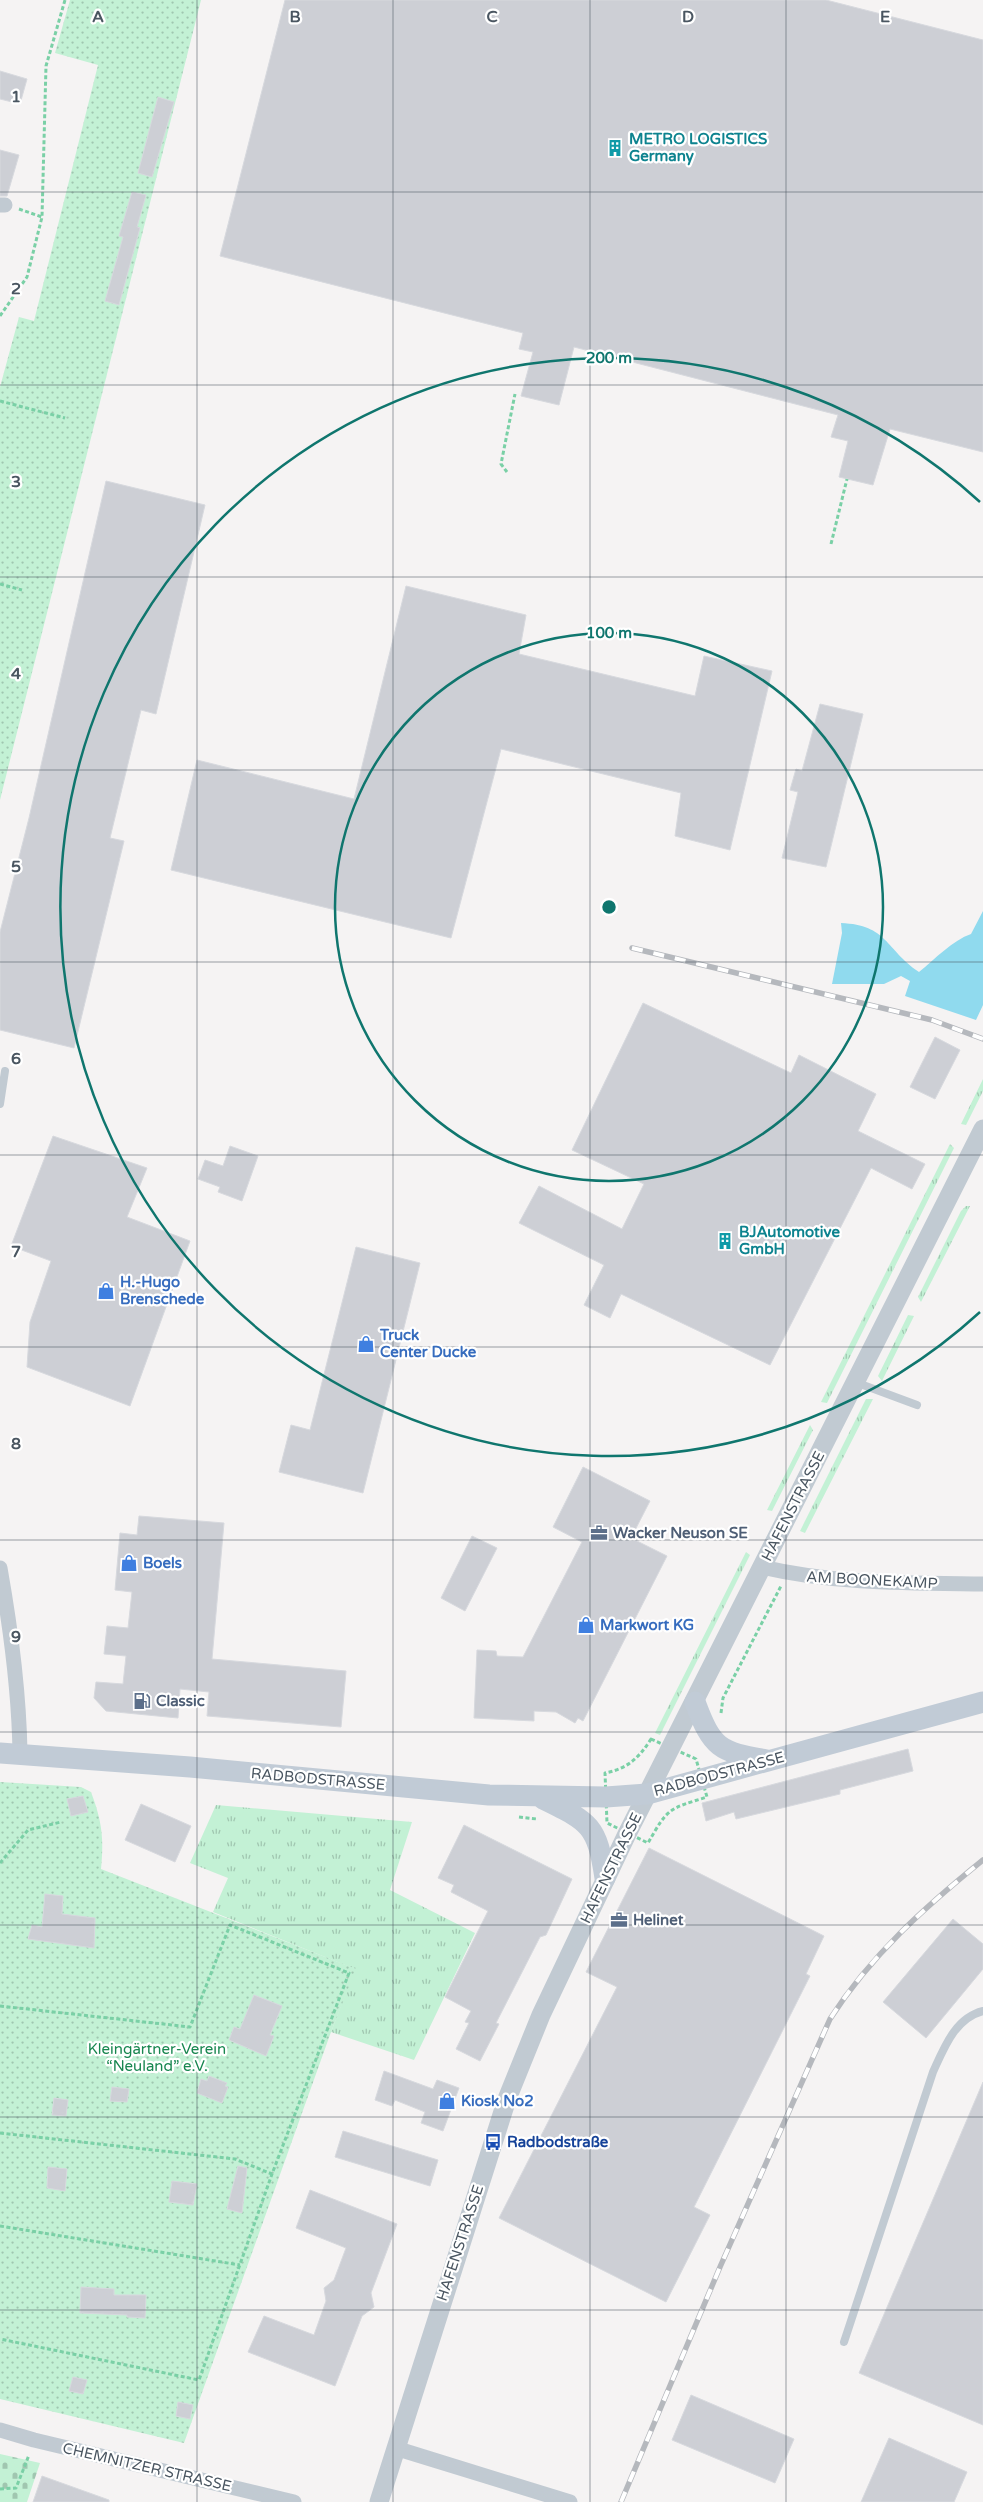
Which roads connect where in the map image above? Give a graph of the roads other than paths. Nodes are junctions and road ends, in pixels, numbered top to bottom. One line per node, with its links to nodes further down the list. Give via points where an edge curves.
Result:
1 (5, 1071): 2 (lane)
2 (0, 1104)
3 (983, 1129): 4 (street, HAFENSTRASSE)
4 (855, 1382): 5 (lane); 6 (street, HAFENSTRASSE)
5 (917, 1405)
6 (762, 1567): 8 (street, AM BOONEKAMP, via 800,1576 876,1582); 9 (street, HAFENSTRASSE)
7 (0, 1568): 11 (street, via 13,1644 20,1717)
8 (983, 1584)
9 (695, 1702): 12 (main road, via 707,1732 718,1745 738,1755); 13 (street, HAFENSTRASSE)
10 (983, 1702): 12 (main road, RADBODSTRASSE)
11 (10, 1753): 14 (main road, RADBODSTRASSE)
12 (772, 1761): 13 (main road, RADBODSTRASSE)
13 (647, 1794): 14 (main road, RADBODSTRASSE); 15 (street, HAFENSTRASSE)
14 (539, 1797): 15 (main road, via 587,1823 601,1852)
15 (605, 1878): 19 (street, HAFENSTRASSE, via 540,2015 507,2099)
16 (983, 2011): 17 (lane, via 972,2014 960,2025 945,2046 933,2072)
17 (844, 2342)
18 (0, 2430): 20 (street, CHEMNITZER STRASSE)
19 (395, 2448): 21 (street, HAFENSTRASSE); 22 (street)
20 (294, 2502)
21 (378, 2502)
22 (570, 2502)

